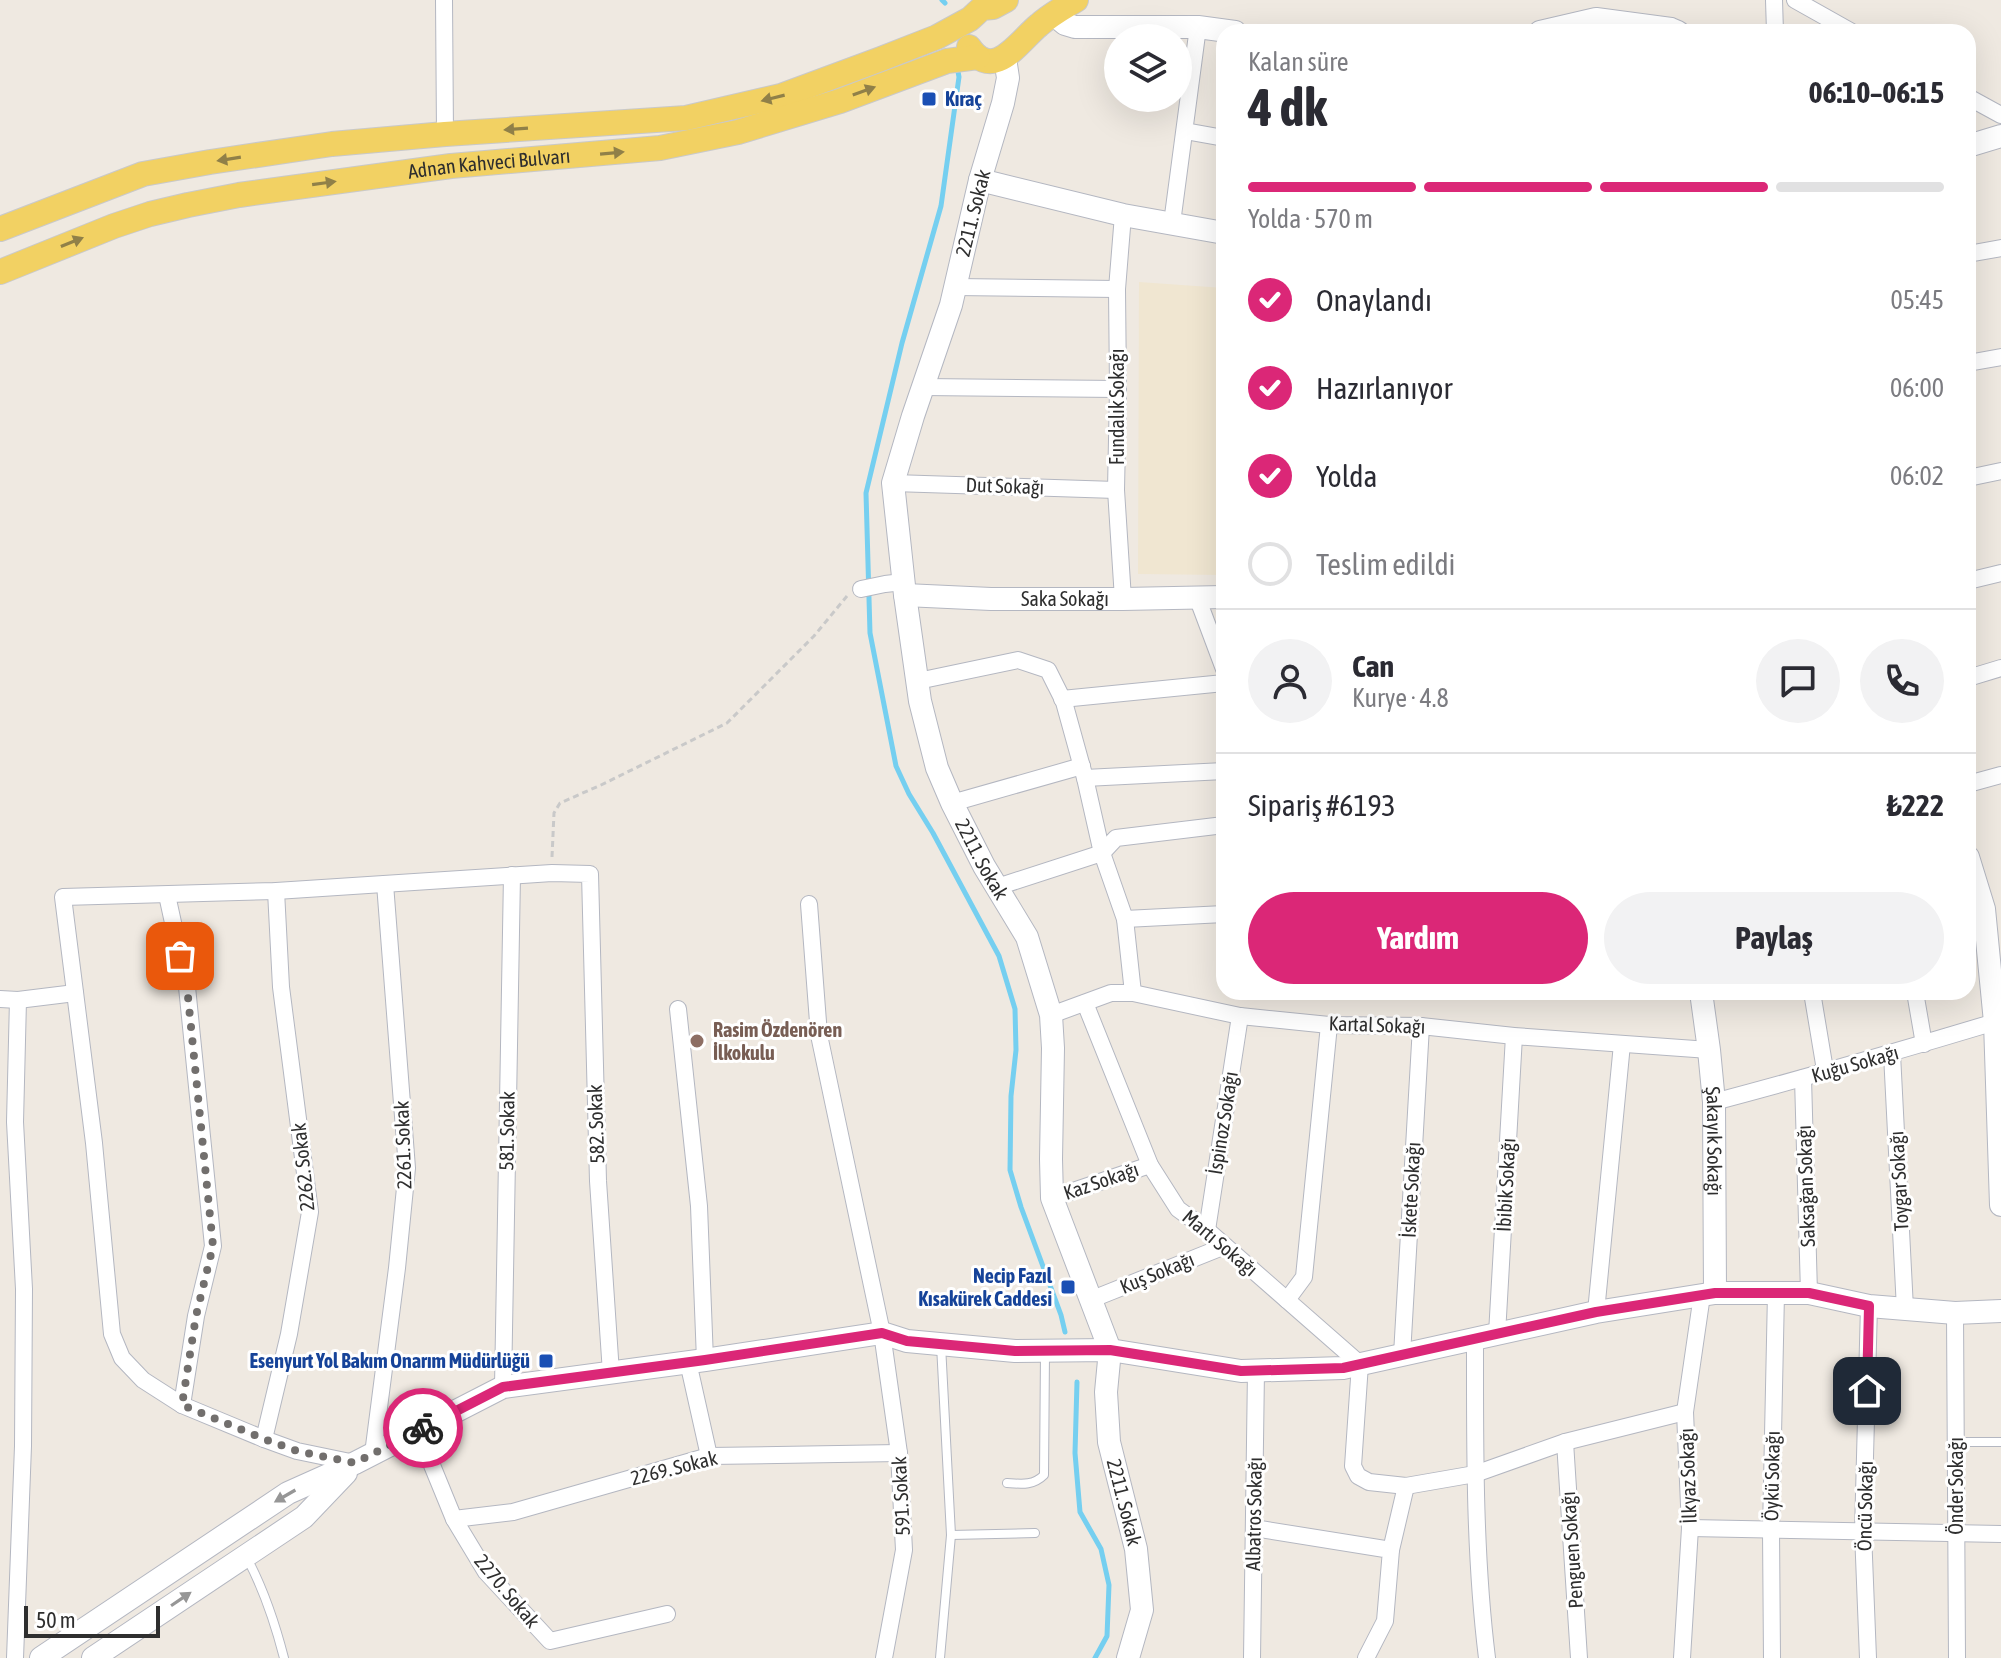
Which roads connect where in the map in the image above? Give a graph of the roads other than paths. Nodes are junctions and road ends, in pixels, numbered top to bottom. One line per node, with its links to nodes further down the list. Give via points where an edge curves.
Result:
1 (444, 0): 19 (street)
2 (1076, 0): 6 (main road)
3 (1774, 0): 10 (street)
4 (1795, 0): 11 (street)
5 (999, 3): 7 (main road); 14 (main road, via 1019,29)
6 (1053, 14): 12 (street, via 1075,27); 14 (main road)
7 (970, 19): 15 (main road, via 967,43); 19 (main road, Adnan Kahveci Bulvarı, one-way to 19, via 925,42 781,96 686,118)
8 (1574, 24): 9 (street, via 1596,19)
9 (1634, 24)
10 (1775, 24)
11 (1838, 24)
12 (1198, 27): 13 (street); 18 (street)
13 (1216, 29)
14 (1011, 51): 15 (main road, via 995,61); 24 (street, 2211. Sokak, via 1006,90)
15 (978, 57): 23 (main road, Adnan Kahveci Bulvarı, one-way to 15, via 676,145 738,132 947,61)
16 (1976, 101): 17 (street)
17 (2001, 115)
18 (1185, 131): 21 (street); 26 (street)
19 (445, 134): 23 (main road); 27 (main road, Adnan Kahveci Bulvarı, one-way to 27, via 332,144 143,174)
20 (2001, 136): 22 (street)
21 (1216, 137)
22 (1976, 144)
23 (451, 166): 31 (main road, Adnan Kahveci Bulvarı, one-way to 23, via 163,211 239,195)
24 (980, 180): 25 (street); 32 (street, 2211. Sokak)
25 (1123, 215): 26 (street); 33 (street, Fundalık Sokağı)
26 (1172, 223): 28 (street)
27 (0, 229)
28 (1216, 231)
29 (2001, 248): 30 (street)
30 (1976, 253)
31 (0, 272)
32 (955, 287): 33 (street); 36 (street, 2211. Sokak)
33 (1117, 289): 37 (street, Fundalık Sokağı)
34 (2001, 357): 35 (street)
35 (1976, 362)
36 (923, 387): 37 (street); 40 (street, 2211. Sokak)
37 (1118, 389): 41 (street, Fundalık Sokağı)
38 (2001, 471): 39 (street)
39 (1976, 476)
40 (893, 483): 41 (street, Dut Sokağı); 44 (street, 2211. Sokak)
41 (1116, 490): 48 (street, Fundalık Sokağı)
42 (2001, 573): 43 (street)
43 (1976, 579)
44 (898, 587): 45 (street); 48 (street, Saka Sokağı, via 991,599); 52 (street, 2211. Sokak)
45 (861, 589)
46 (1197, 597): 47 (street, Saka Sokağı); 48 (street, Saka Sokağı); 49 (street)
47 (1216, 597)
48 (1123, 599)
49 (1216, 648)
50 (2001, 668): 51 (street)
51 (1976, 676)
52 (918, 681): 54 (street, via 1018,660 1048,670); 59 (street, 2211. Sokak, via 937,768)
53 (1216, 684): 54 (street)
54 (1062, 699): 56 (street)
55 (1216, 771): 56 (street)
56 (1084, 772): 59 (street); 61 (street)
57 (2001, 775): 58 (street)
58 (1976, 782)
59 (952, 803): 65 (street, 2211. Sokak)
60 (1216, 826): 61 (street, via 1116,838)
61 (1102, 853): 65 (street); 71 (street)
62 (1976, 873): 69 (street)
63 (512, 875): 64 (street); 119 (street, 582. Sokak, via 590,874 598,1181); 120 (street, 581. Sokak)
64 (385, 884): 66 (street); 130 (street, 2261. Sokak, via 407,1168 397,1268)
65 (997, 887): 82 (street, 2211. Sokak, via 1027,937)
66 (276, 891): 67 (street); 124 (street, 2262. Sokak, via 281,987 310,1212)
67 (167, 895): 72 (street, via 63,897); 121 (street, via 187,987 213,1246)
68 (809, 904): 110 (street, 591. Sokak, via 819,1035)
69 (1993, 906): 81 (street)
70 (1216, 914): 71 (street)
71 (1125, 919): 73 (street)
72 (75, 993): 75 (street); 121 (street, via 112,1334 122,1358 143,1380)
73 (1133, 993): 79 (street, Kartal Sokağı, via 1111,993); 83 (street, Kartal Sokağı)
74 (0, 999): 75 (street)
75 (18, 1000): 146 (street, via 15,1122 24,1289)
76 (1702, 1000): 89 (street, Şakayık Sokağı)
77 (1813, 1000): 91 (street)
78 (1916, 1000): 88 (street)
79 (1085, 1003): 82 (street, Kartal Sokağı); 95 (street, Martı Sokağı)
80 (678, 1009): 116 (street, via 699,1206)
81 (1997, 1012): 88 (street, Kuğu Sokağı); 94 (street)
82 (1051, 1015): 96 (street, 2211. Sokak)
83 (1240, 1016): 84 (street, Kartal Sokağı); 98 (street, İspinoz Sokağı)
84 (1329, 1025): 85 (street, Kartal Sokağı); 104 (street, via 1304,1277)
85 (1421, 1026): 86 (street, Kartal Sokağı); 115 (street, İskete Sokağı)
86 (1514, 1036): 87 (street, Kartal Sokağı); 111 (street, İbibik Sokağı)
87 (1622, 1044): 89 (street, Kartal Sokağı); 108 (street)
88 (1924, 1044): 90 (street, Kuğu Sokağı)
89 (1709, 1050): 93 (street, Şakayık Sokağı)
90 (1892, 1054): 91 (street, Kuğu Sokağı); 106 (street, Toygar Sokağı)
91 (1825, 1070): 92 (street, Kuğu Sokağı)
92 (1803, 1078): 93 (street, Kuğu Sokağı); 101 (street, Saksağan Sokağı)
93 (1714, 1102): 102 (street, Şakayık Sokağı)
94 (2000, 1144): 97 (street)
95 (1150, 1165): 96 (street, Kaz Sokağı); 98 (street, Martı Sokağı, via 1178,1209)
96 (1052, 1198): 103 (street, 2211. Sokak)
97 (2001, 1205)
98 (1207, 1230): 99 (street, Martı Sokağı)
99 (1225, 1246): 103 (street, Kuş Sokağı); 104 (street, Martı Sokağı)
100 (1776, 1293): 101 (street); 102 (street); 137 (street, Öykü Sokağı)
101 (1809, 1293): 105 (street)
102 (1709, 1294): 108 (street); 122 (street, İlkyaz Sokağı)
103 (1090, 1300): 113 (street, 2211. Sokak)
104 (1287, 1300): 117 (street, Martı Sokağı)
105 (1869, 1306): 106 (street); 138 (street, Öncü Sokağı)
106 (1905, 1309): 109 (street)
107 (2001, 1311): 109 (street)
108 (1596, 1312): 111 (street)
109 (1955, 1313): 126 (street, Önder Sokağı)
110 (882, 1333): 112 (street); 116 (street); 128 (street, 591. Sokak)
111 (1486, 1337): 115 (street); 131 (street, İbibik Sokağı)
112 (941, 1344): 114 (street); 142 (lane)
113 (1110, 1350): 114 (street); 118 (street); 152 (street, 2211. Sokak, via 1109,1442 1136,1549 1142,1610)
114 (1045, 1351): 132 (lane, via 1044,1475 1028,1484)
115 (1402, 1355): 117 (street)
116 (697, 1361): 119 (street); 129 (street)
117 (1360, 1364): 118 (street); 133 (street, via 1353,1466 1369,1482)
118 (1256, 1370): 135 (street, Albatros Sokağı)
119 (611, 1373): 120 (street)
120 (503, 1387): 123 (street)
121 (182, 1405): 124 (street)
122 (1685, 1412): 125 (street); 136 (street, İlkyaz Sokağı)
123 (418, 1431): 130 (street); 134 (street, 2270. Sokak)
124 (264, 1439): 130 (street, via 297,1451)
125 (1565, 1442): 131 (street); 156 (street, Penguen Sokağı)
126 (1956, 1442): 127 (lane); 140 (street, Önder Sokağı)
127 (2001, 1442)
128 (899, 1453): 129 (street, 2269. Sokak); 150 (street, 591. Sokak, via 904,1550)
129 (709, 1456): 134 (street, 2269. Sokak, via 513,1512)
130 (364, 1459): 144 (street, via 304,1517); 147 (street, one-way to 147, via 288,1493)
131 (1475, 1474): 133 (street); 155 (street, İbibik Sokağı)
132 (1007, 1483)
133 (1406, 1486): 143 (street)
134 (454, 1519): 145 (street, 2270. Sokak, via 486,1572 550,1641)
135 (1254, 1528): 143 (street); 153 (street, Albatros Sokağı)
136 (1690, 1528): 137 (street); 157 (street, İlkyaz Sokağı)
137 (1771, 1530): 138 (street); 158 (street, Öykü Sokağı)
138 (1863, 1532): 140 (street); 159 (street, Öncü Sokağı)
139 (1035, 1533): 142 (lane)
140 (1956, 1533): 141 (street); 160 (street, Önder Sokağı)
141 (2001, 1534)
142 (951, 1535): 151 (lane)
143 (1391, 1550): 154 (street, via 1385,1621)
144 (246, 1555): 148 (street, one-way to 144); 149 (lane)
145 (667, 1614)
146 (15, 1658)
147 (41, 1658)
148 (93, 1658)
149 (284, 1658)
150 (884, 1658)
151 (940, 1658)
152 (1128, 1658)
153 (1252, 1658)
154 (1366, 1658)
155 (1487, 1658)
156 (1579, 1658)
157 (1682, 1658)
158 (1772, 1658)
159 (1868, 1658)
160 (1957, 1658)

